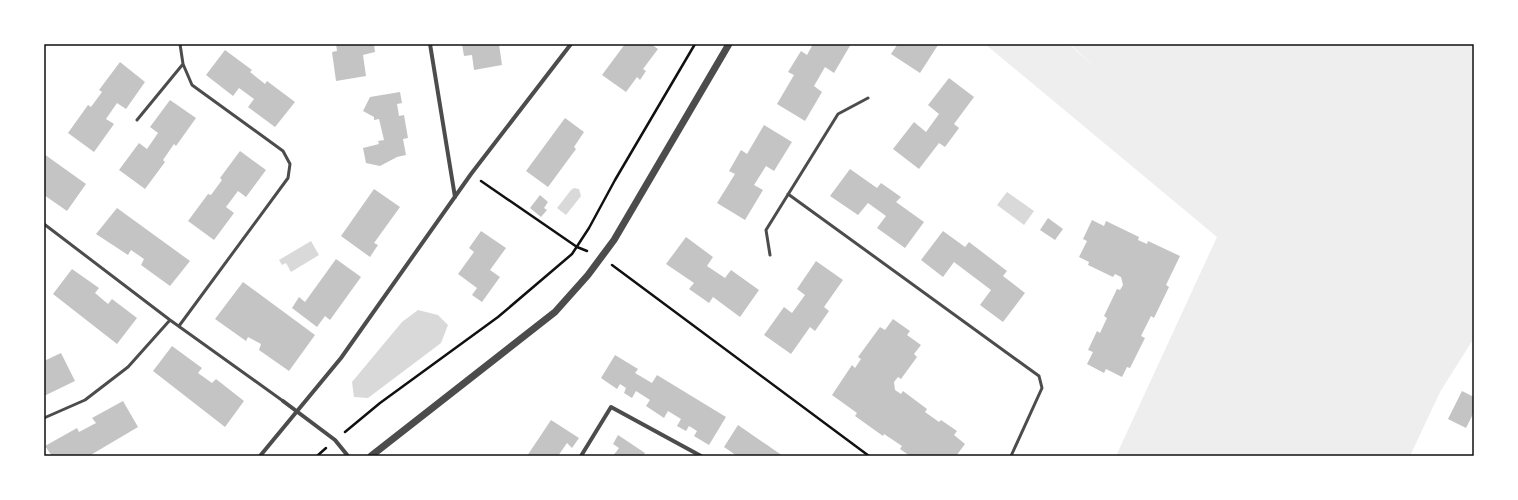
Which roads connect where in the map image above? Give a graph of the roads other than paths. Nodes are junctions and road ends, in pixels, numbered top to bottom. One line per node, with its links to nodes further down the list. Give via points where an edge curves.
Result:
1 (180, 44): 5 (lane)
2 (430, 44): 9 (street)
3 (571, 44): 9 (street)
4 (729, 44): 19 (street, via 614,240 556,312)
5 (183, 64): 7 (lane); 13 (lane, via 192,85 283,151 290,164 288,178)
6 (868, 98): 8 (lane, via 838,114)
7 (137, 120)
8 (788, 194): 11 (lane, via 766,230); 22 (lane, via 1039,376 1042,388)
9 (455, 198): 15 (street, via 341,358)
10 (44, 224): 12 (lane)
11 (770, 255)
12 (170, 320): 13 (lane); 16 (lane, via 128,367 85,400)
13 (179, 326): 14 (lane)
14 (283, 401): 15 (street)
15 (297, 411): 17 (street); 18 (street, via 335,440)
16 (44, 418)
17 (260, 456)
18 (348, 456)
19 (371, 456)
20 (581, 456): 21 (street, via 611,407)
21 (701, 456)
22 (1011, 456)

